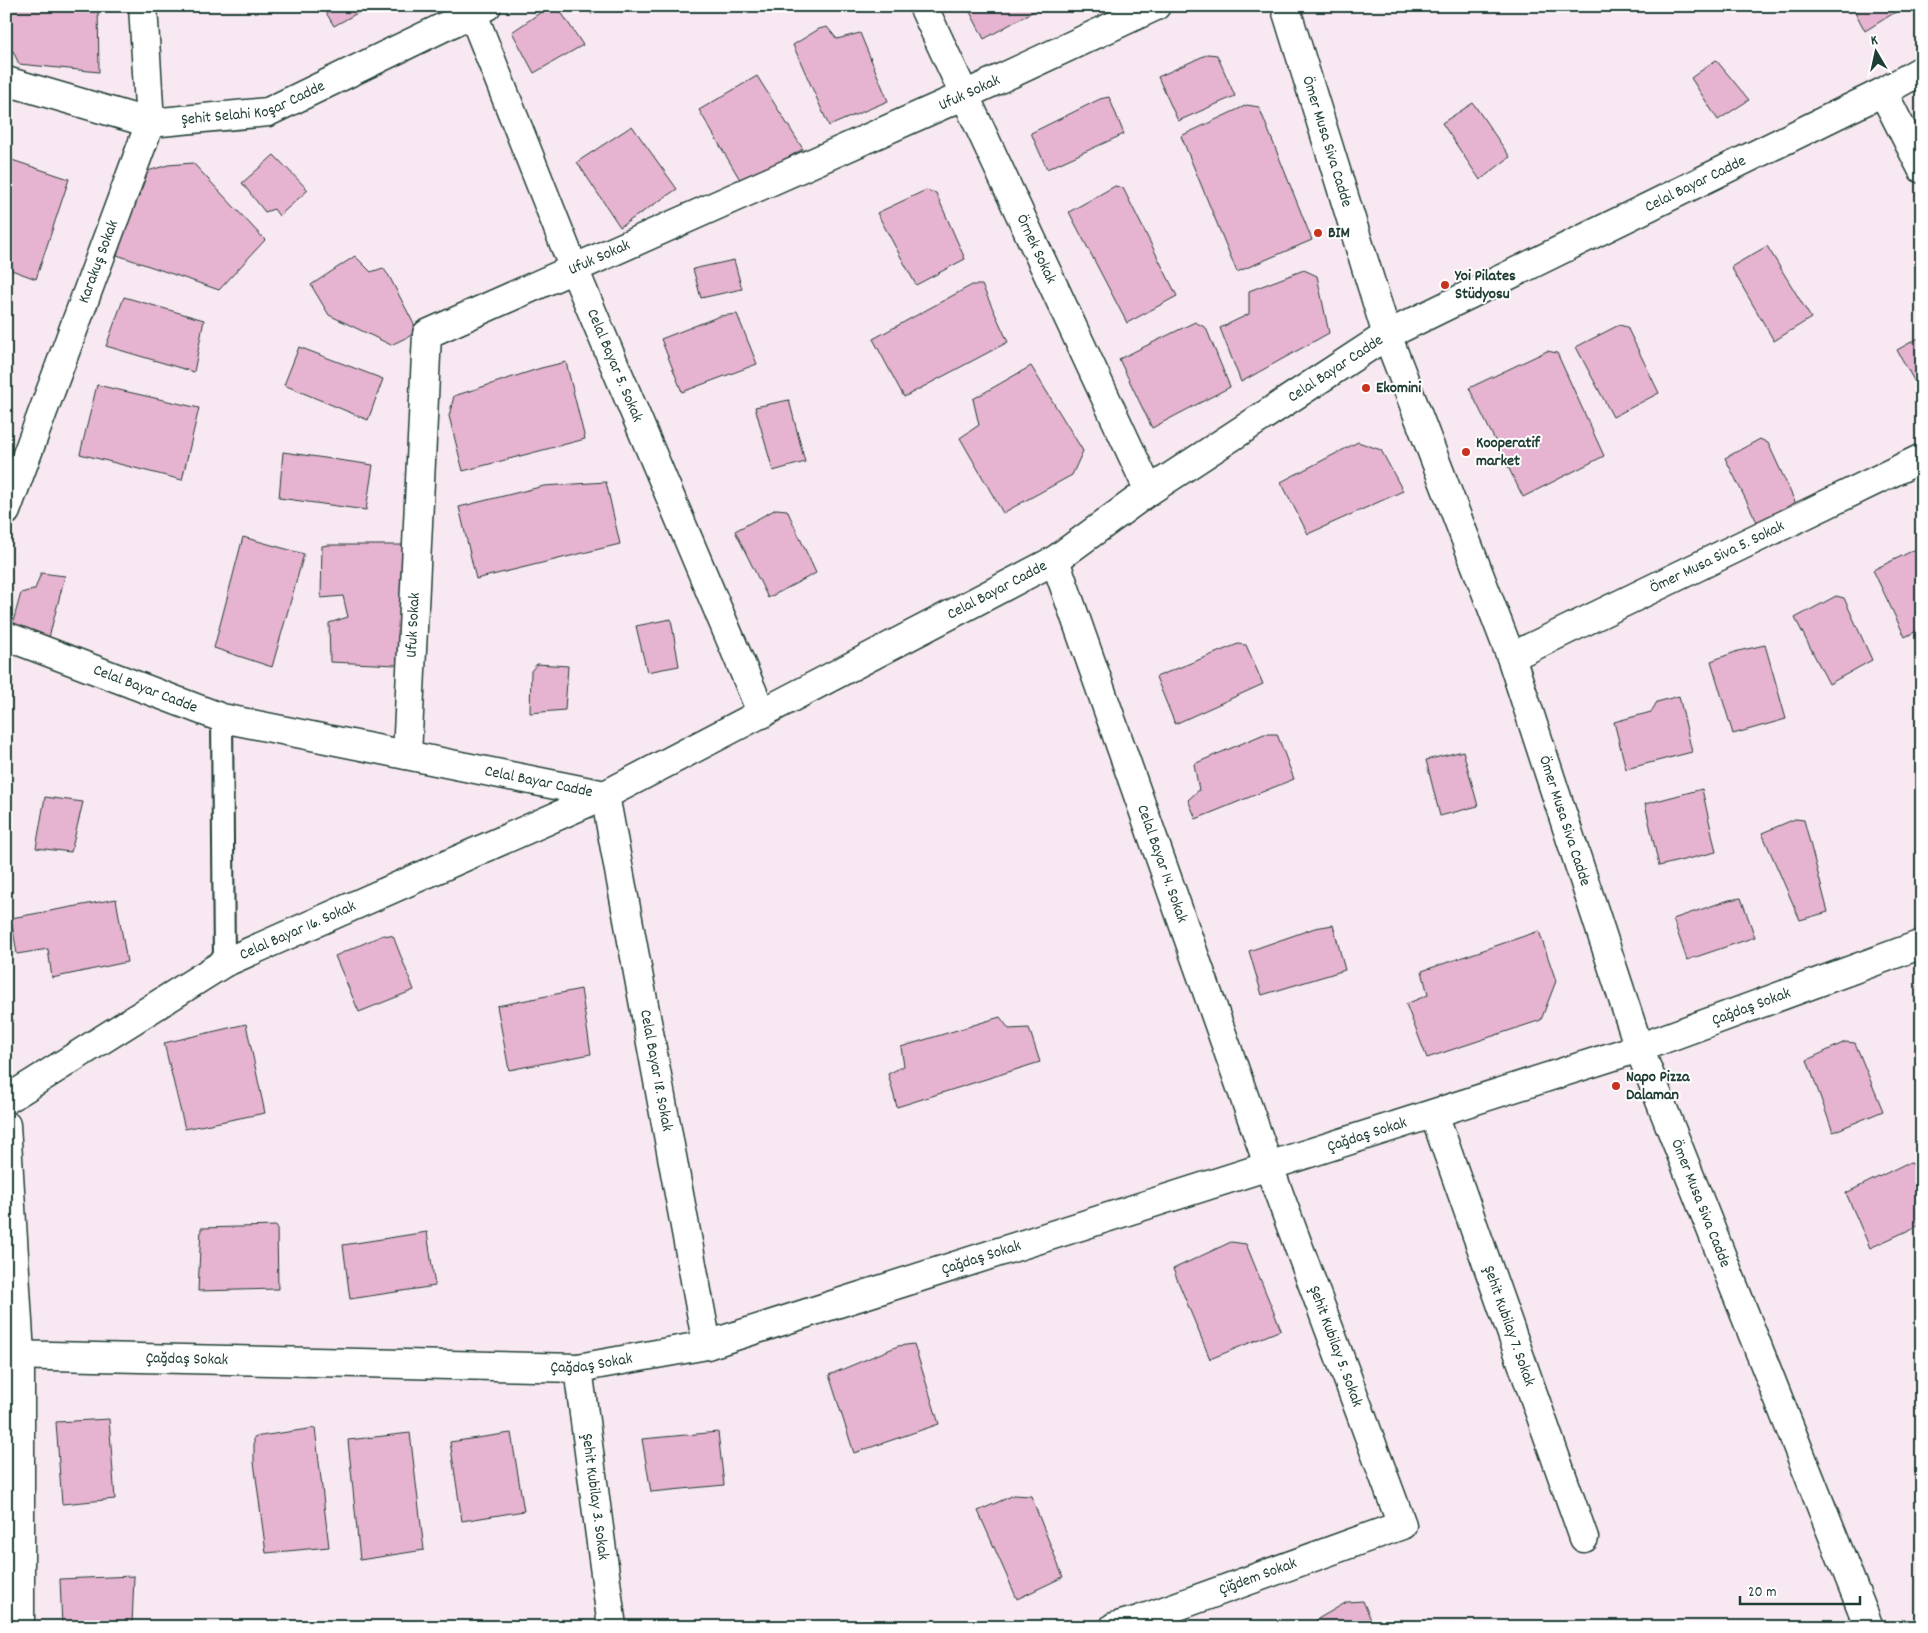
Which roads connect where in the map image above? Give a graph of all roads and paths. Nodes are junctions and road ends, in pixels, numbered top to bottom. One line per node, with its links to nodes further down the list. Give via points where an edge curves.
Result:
1 (143, 6): 10 (street, Karakuş Sokak)
2 (923, 6): 9 (street, Örnek Sokak)
3 (1156, 6): 9 (street, Ufuk Sokak)
4 (1285, 6): 13 (street, Ömer Musa Siva Cadde)
5 (480, 10): 10 (street, Şehit Selahi Koşar Cadde, via 268,112); 12 (street, Celal Bayar 5. Sokak)
6 (1922, 70): 8 (street, Celal Bayar Cadde)
7 (6, 82): 10 (street, Şehit Selahi Koşar Cadde)
8 (1883, 92): 11 (street); 13 (street, Celal Bayar Cadde)
9 (965, 95): 12 (street, Ufuk Sokak); 15 (street, Örnek Sokak)
10 (150, 123): 16 (street, Karakuş Sokak)
11 (1922, 169)
12 (574, 269): 20 (street, Celal Bayar 5. Sokak); 22 (street, Ufuk Sokak, via 427,334)
13 (1387, 335): 15 (street, Celal Bayar Cadde); 19 (street, Ömer Musa Siva Cadde)
14 (1922, 458): 19 (street, Ömer Musa Siva 5. Sokak)
15 (1149, 491): 17 (street, Celal Bayar Cadde)
16 (6, 511)
17 (1055, 560): 20 (street, Celal Bayar Cadde); 30 (street, Celal Bayar 14. Sokak)
18 (6, 636): 21 (street, Celal Bayar Cadde)
19 (1511, 657): 26 (street, Ömer Musa Siva Cadde)
20 (762, 714): 23 (street, Celal Bayar Cadde)
21 (222, 718): 22 (street, Celal Bayar Cadde); 25 (lane)
22 (407, 755): 23 (street, Celal Bayar Cadde)
23 (605, 795): 25 (street, Celal Bayar 16. Sokak); 31 (street, Celal Bayar 18. Sokak)
24 (1922, 944): 26 (street, Çağdaş Sokak)
25 (224, 962): 27 (street, Celal Bayar 16. Sokak)
26 (1639, 1048): 28 (street, Çağdaş Sokak); 39 (street, Ömer Musa Siva Cadde)
27 (6, 1100)
28 (1434, 1114): 30 (street, Çağdaş Sokak); 35 (street, Şehit Kubilay 7. Sokak)
29 (6, 1126): 32 (street)
30 (1269, 1167): 31 (street, Çağdaş Sokak); 34 (street, Şehit Kubilay 5. Sokak)
31 (707, 1346): 33 (street, Çağdaş Sokak)
32 (13, 1354): 33 (street, Çağdaş Sokak); 36 (street)
33 (578, 1368): 37 (street, Şehit Kubilay 3. Sokak)
34 (1402, 1525): 38 (street, Çiğdem Sokak)
35 (1584, 1538)
36 (20, 1627)
37 (612, 1627)
38 (1114, 1627)
39 (1869, 1627)

